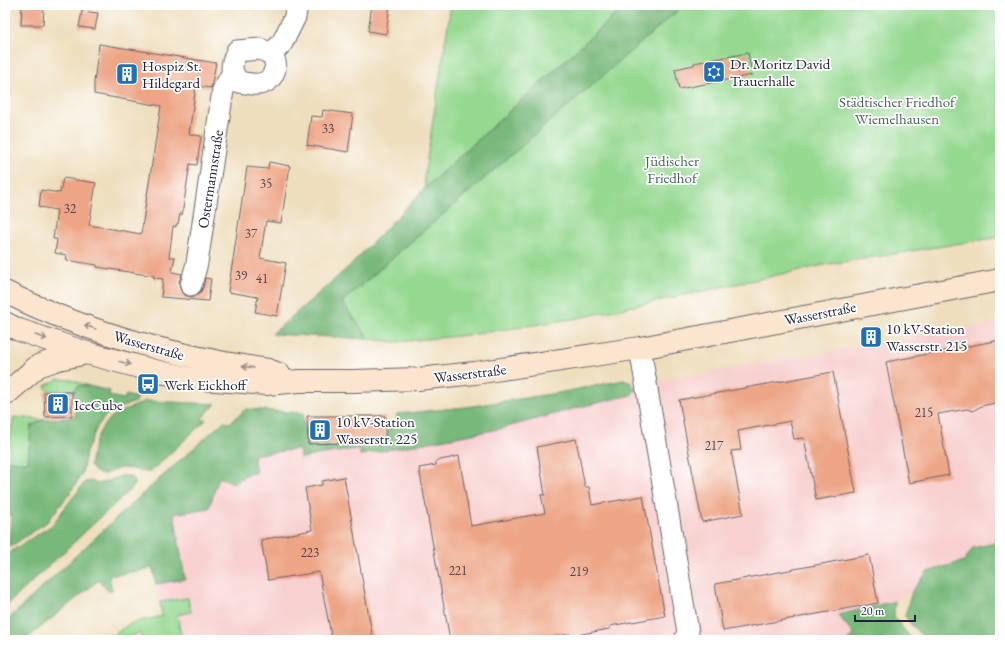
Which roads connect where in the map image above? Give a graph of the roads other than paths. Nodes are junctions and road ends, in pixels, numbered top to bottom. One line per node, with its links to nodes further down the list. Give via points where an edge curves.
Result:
1 (297, 5): 2 (street, via 295,17 282,43)
2 (271, 54): 3 (street, Ostermannstraße, via 260,49 237,51 231,63); 3 (street, via 276,61 274,73 265,83 257,85 239,82)
3 (232, 74): 5 (street, Ostermannstraße, via 223,90 197,263)
4 (1000, 280): 8 (main road, Wasserstraße)
5 (191, 285)
6 (5, 292): 10 (main road, Wasserstraße, one-way to 6, via 268,370 195,358 144,345 44,310)
7 (5, 323): 9 (main road, Wasserstraße, one-way to 9)
8 (640, 348): 10 (main road, Wasserstraße, via 418,379); 12 (street, via 688,632)
9 (87, 353): 10 (main road, Wasserstraße, one-way to 10, via 189,378 267,384); 11 (main road, Wasserstraße, via 38,366)
10 (299, 381)
11 (5, 395)
12 (685, 640)

